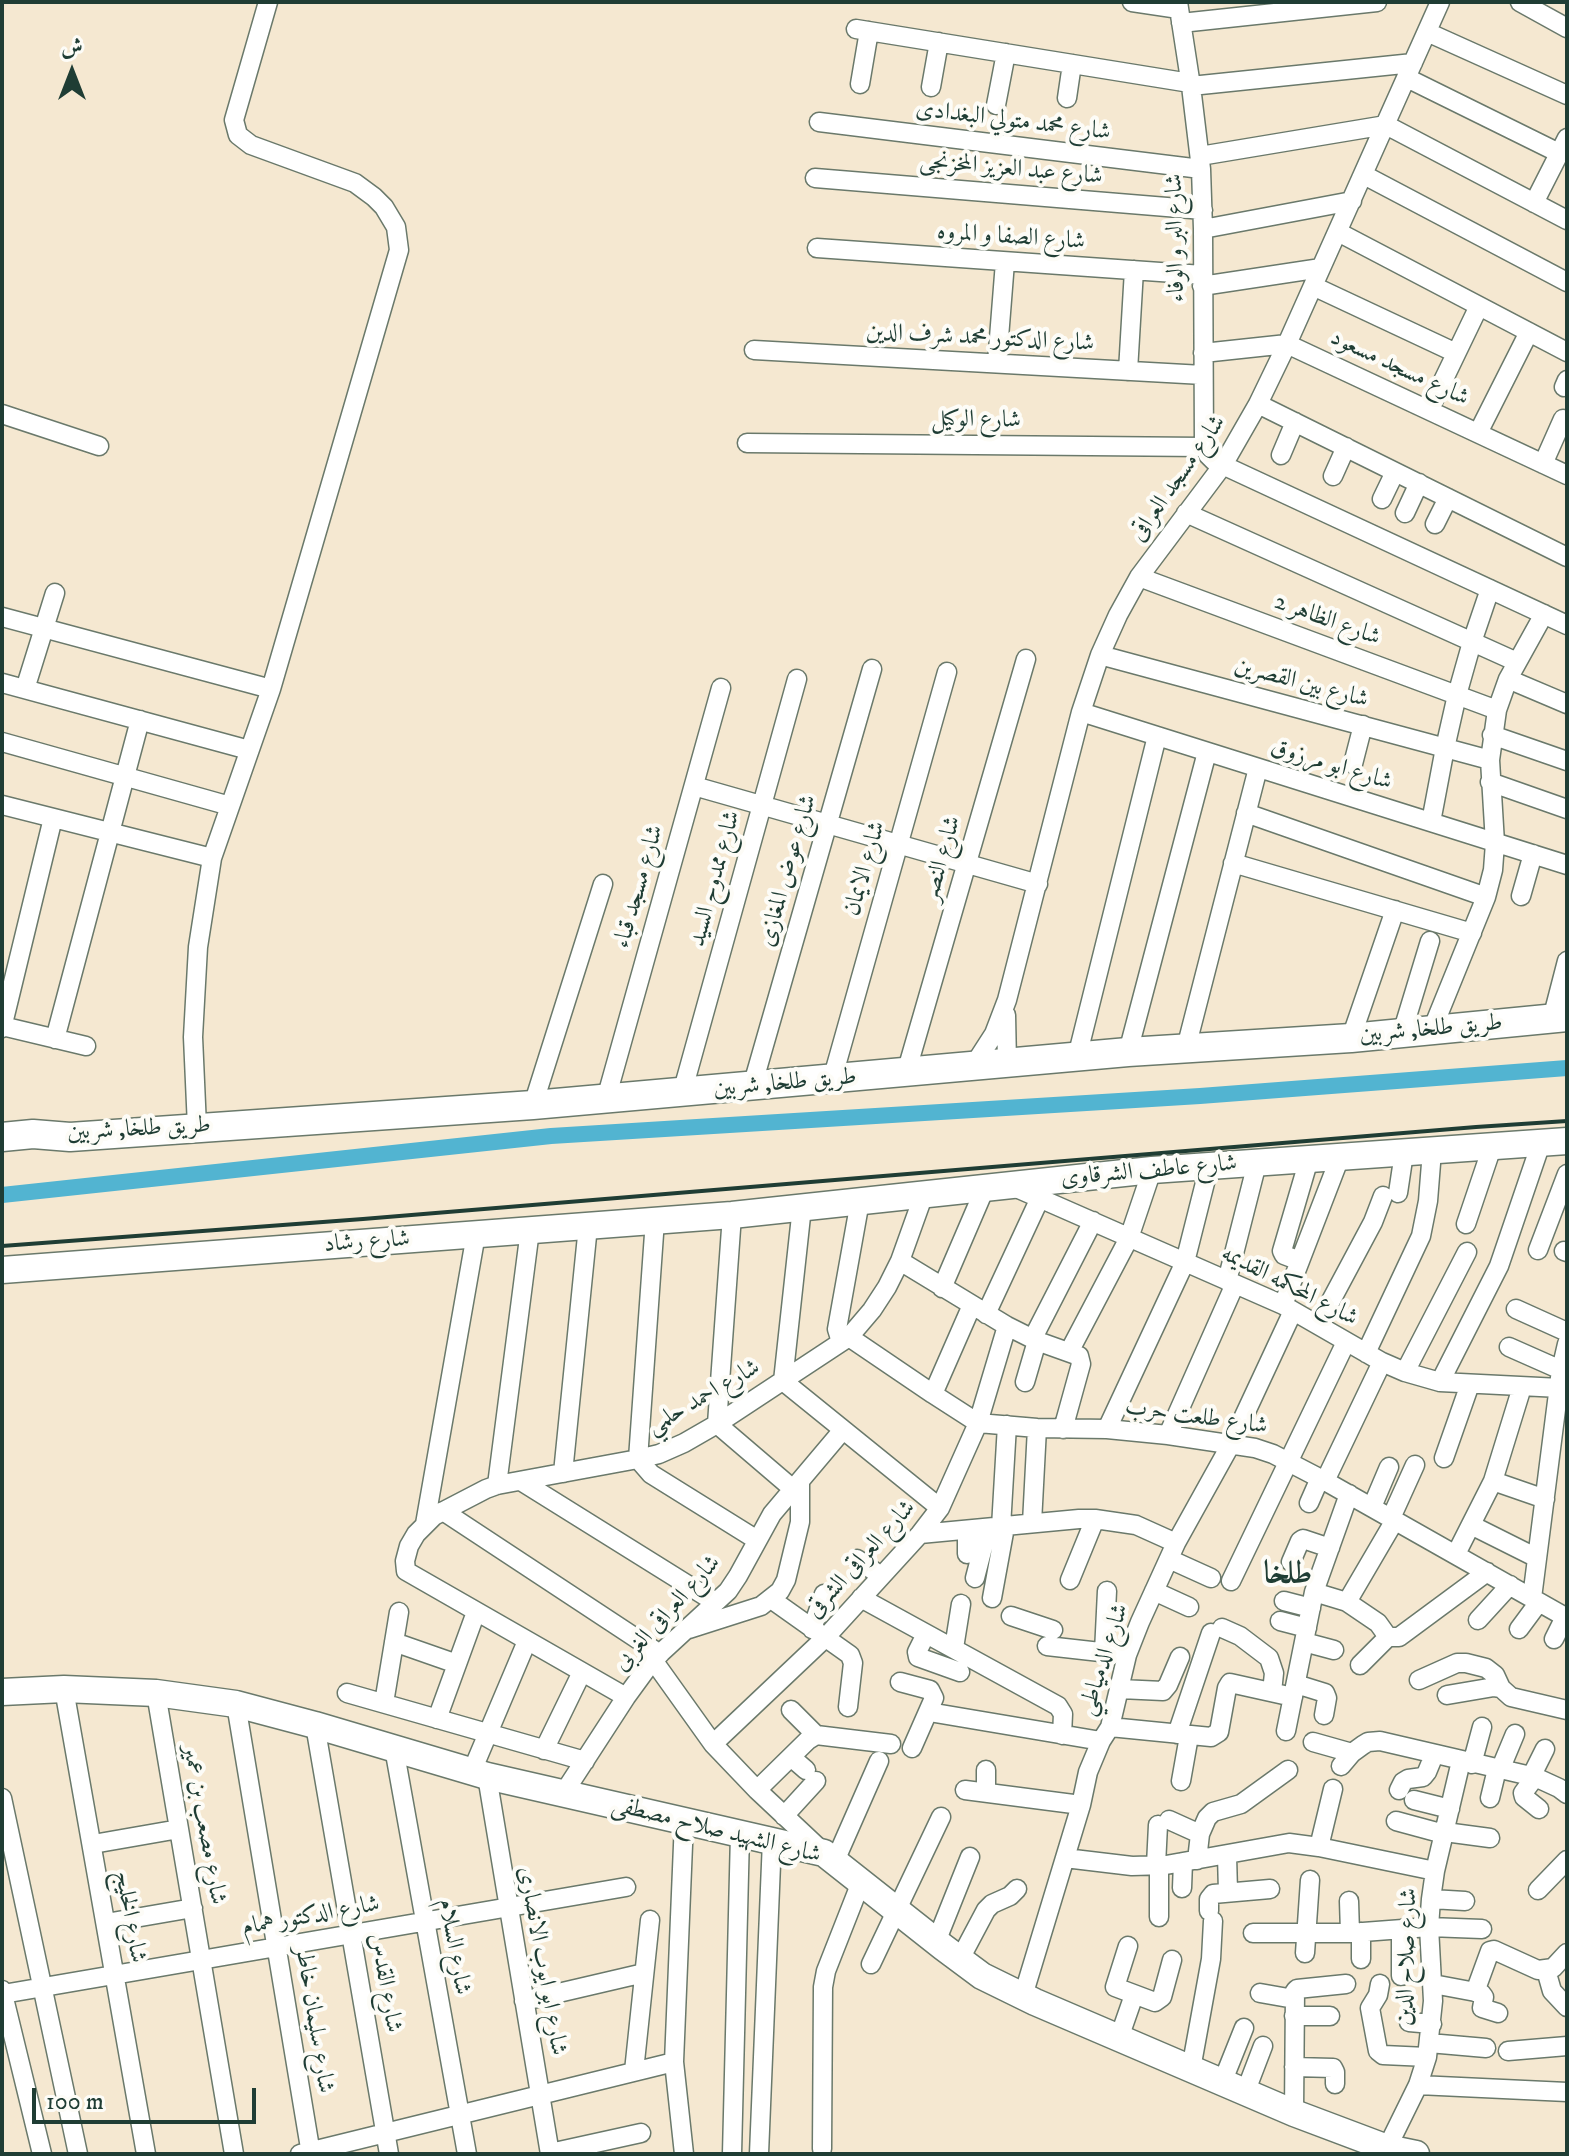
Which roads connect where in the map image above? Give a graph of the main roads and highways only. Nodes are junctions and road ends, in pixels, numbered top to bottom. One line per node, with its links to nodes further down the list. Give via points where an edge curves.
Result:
1 (1560, 1018): 3 (main road, طريق طلخا, شربين, via 533,1105)
2 (2, 1137): 3 (main road, طريق طلخا, شربين)
3 (70, 1137): 4 (main road)
4 (2, 1148)

